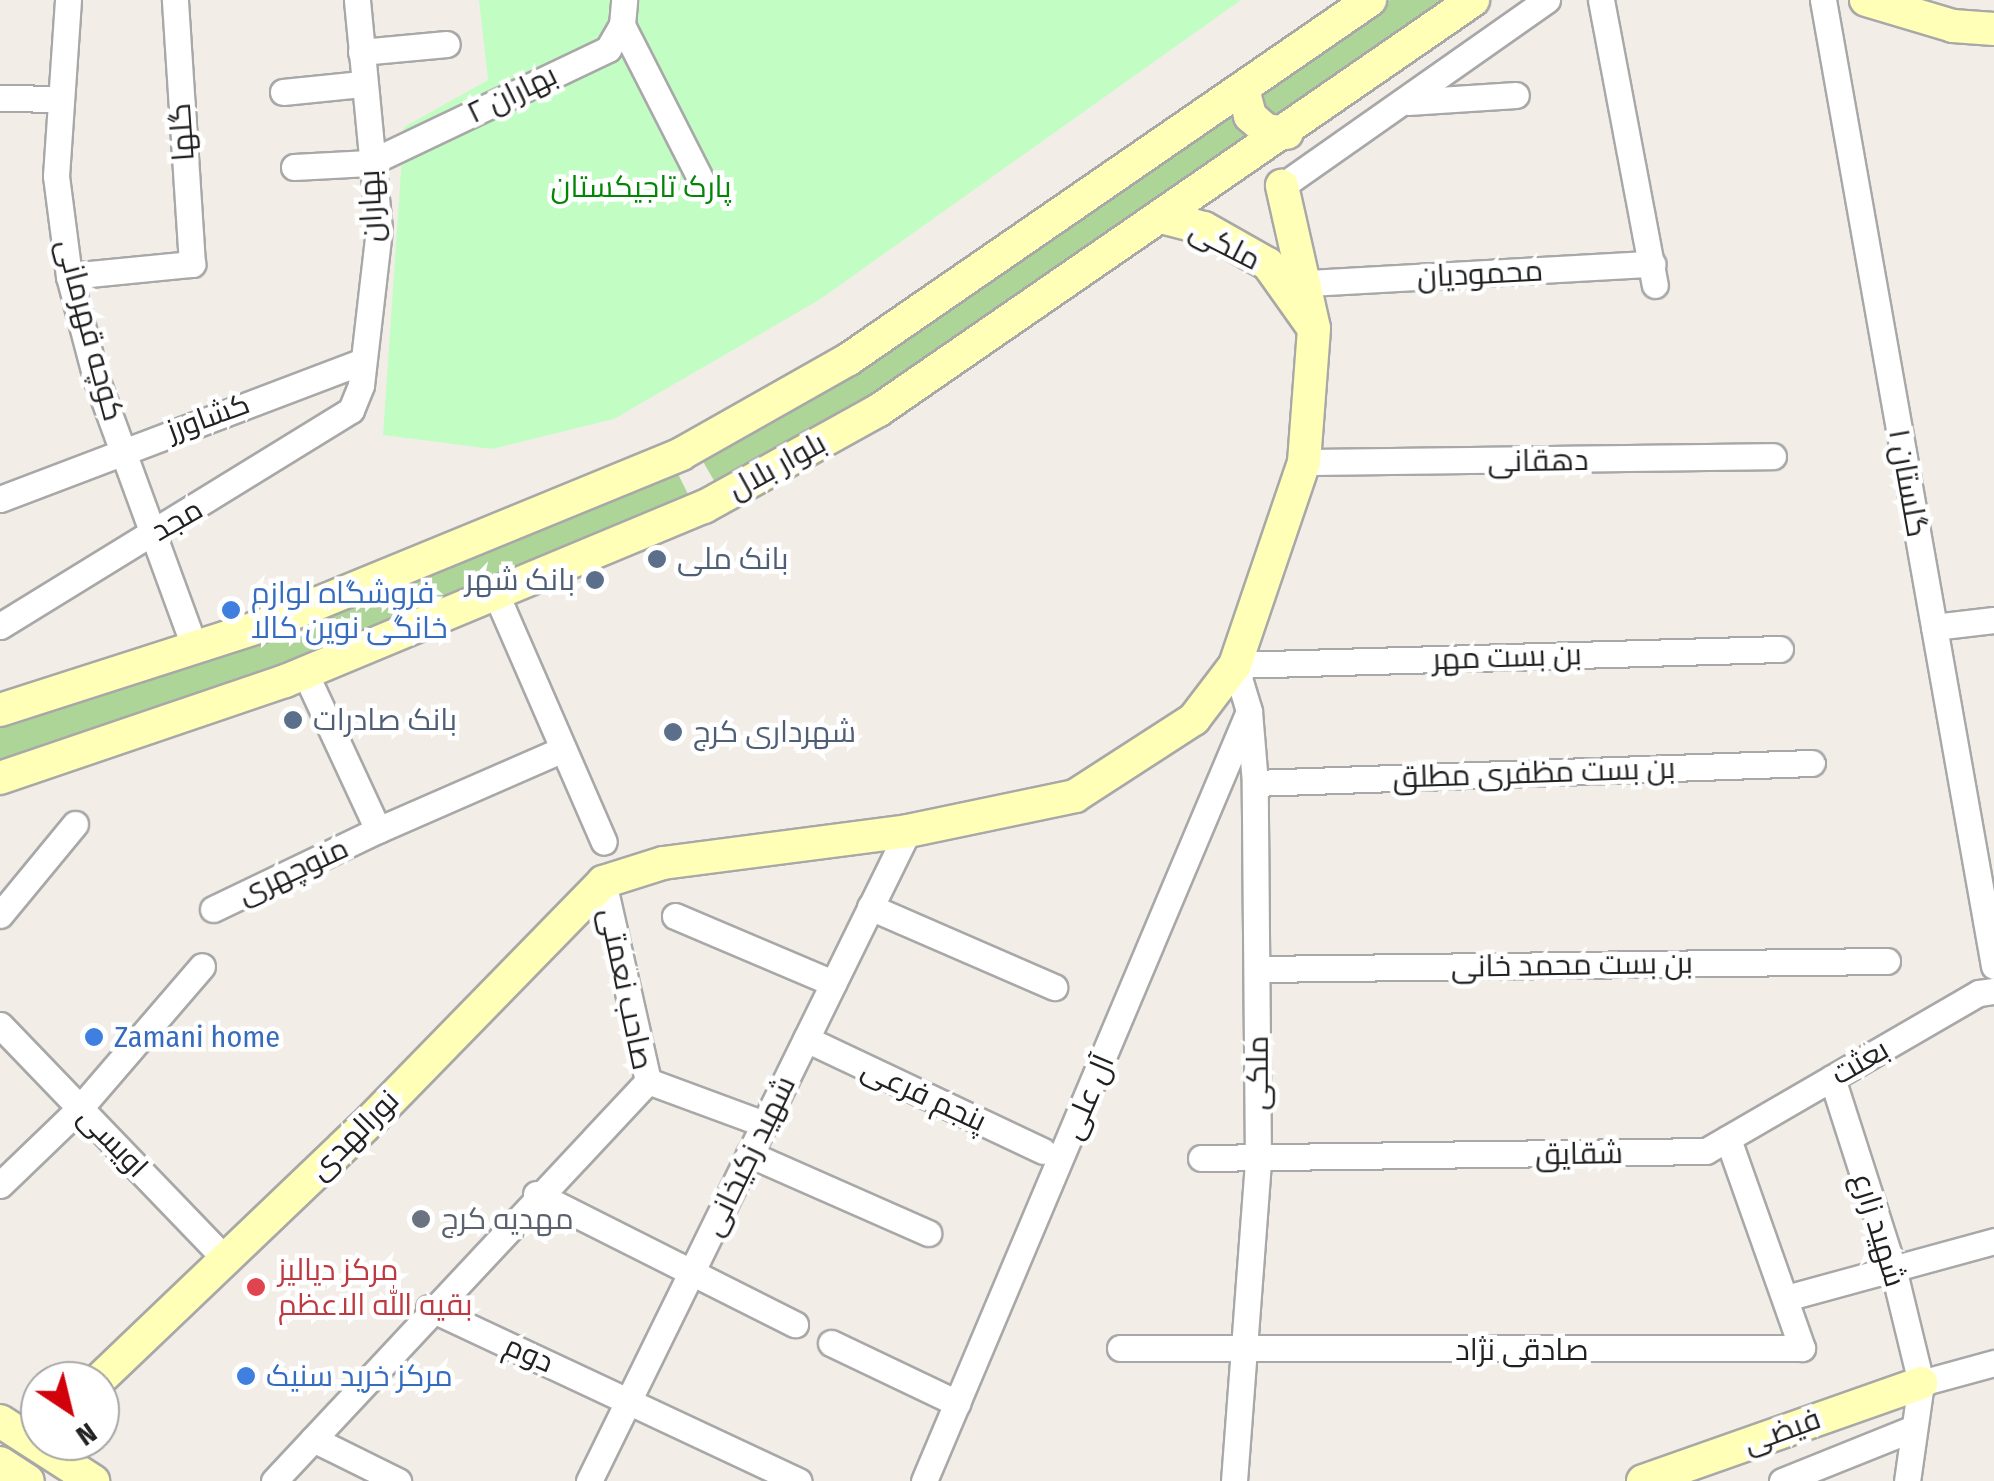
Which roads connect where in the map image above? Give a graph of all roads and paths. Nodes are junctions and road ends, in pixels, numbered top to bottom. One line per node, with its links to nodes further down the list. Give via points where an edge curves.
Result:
1 (68, 0): 19 (street, کوچه قهرمانی)
2 (176, 0): 27 (street, گلها, via 192,264)
3 (357, 0): 13 (street, بهاران)
4 (1370, 0): 15 (main road, بلوار بلال)
5 (1473, 0): 21 (main road, بلوار بلال)
6 (1548, 0): 20 (street)
7 (1601, 0): 28 (street, محمودیان, via 1654,275)
8 (1823, 0): 40 (street, گلستان ۱)
9 (1866, 0): 11 (main road, via 1953,26)
10 (624, 6): 22 (street, بهاران ۲, via 608,48); 24 (street)
11 (1994, 29)
12 (447, 44): 13 (street)
13 (361, 52): 14 (street, بهاران)
14 (362, 84): 16 (street); 22 (street, بهاران)
15 (1249, 84): 21 (main road, via 1244,94 1250,116 1266,130); 41 (main road, بلوار بلال, via 850,359 681,454)
16 (283, 92)
17 (1516, 94): 20 (street)
18 (0, 98): 19 (street)
19 (61, 98): 27 (street, کوچه قهرمانی, via 56,176)
20 (1408, 102): 25 (street)
21 (1287, 133): 26 (main road, بلوار بلال)
22 (369, 163): 23 (street); 30 (street, بهاران, via 379,229)
23 (294, 167)
24 (704, 186)
25 (1282, 186): 28 (main road, ملکی)
26 (1165, 218): 29 (main road, ملکی, via 1204,228 1268,264); 37 (main road, بلوار بلال, via 879,410 704,507)
27 (69, 276): 32 (street, کوچه قهرمانی)
28 (1308, 283): 29 (main road, ملکی)
29 (1314, 328): 34 (main road, ملکی)
30 (363, 361): 31 (street, بهاران); 32 (street, کشاورز)
31 (351, 410): 36 (street, مجد)
32 (122, 448): 35 (street, کشاورز); 36 (street, کوچه قهرمانی)
33 (1773, 456): 34 (street, دهقانی)
34 (1304, 462): 43 (main road, ملکی)
35 (0, 499)
36 (154, 534): 39 (street, مجد); 41 (street, کوچه قهرمانی)
37 (496, 594): 44 (main road, بلوار بلال); 47 (street)
38 (1994, 620): 40 (street)
39 (0, 626)
40 (1934, 627): 62 (street, گلستان ۱)
41 (195, 649): 45 (main road, بلوار بلال)
42 (1780, 650): 43 (street, بن بست مهر)
43 (1239, 655): 46 (street, ملکی); 53 (main road, صاحب نعمتی, via 1194,718 1075,796)
44 (305, 673): 49 (main road, بلوار بلال); 52 (street, منوچهری)
45 (0, 710)
46 (1249, 711): 50 (street, ملکی); 95 (street, آل علی)
47 (563, 748): 52 (street); 54 (street)
48 (1812, 763): 50 (street, بن بست مظفری مطلق)
49 (0, 778)
50 (1256, 783): 63 (street, ملکی)
51 (75, 824): 58 (street)
52 (378, 830): 57 (street, منوچهری)
53 (908, 830): 55 (main road, صاحب نعمتی, via 663,863); 56 (street, شهید زکیخانی)
54 (604, 842)
55 (603, 882): 70 (street, صاحب نعمتی); 82 (main road, نورالهدی)
56 (870, 907): 64 (street, شهید زکیخانی); 65 (street)
57 (213, 908)
58 (0, 915)
59 (674, 916): 64 (street)
60 (1887, 961): 63 (street, بن بست محمد خانی)
61 (202, 966): 71 (street)
62 (1994, 966)
63 (1257, 969): 77 (street, ملکی)
64 (833, 983): 68 (street, شهید زکیخانی)
65 (1054, 986)
66 (1994, 990): 69 (street, بعثت)
67 (0, 1025): 71 (street, اویسی)
68 (806, 1038): 72 (street, شهید زکیخانی); 74 (street, پنجم فرعی)
69 (1832, 1078): 73 (street, بعثت); 83 (street, شهید زارع)
70 (648, 1081): 72 (street); 79 (street, صاحب نعمتی)
71 (80, 1108): 78 (street); 82 (street, اویسی)
72 (764, 1124): 75 (street, شهید زکیخانی)
73 (1728, 1139): 77 (street, شقایق, via 1706,1151); 85 (street)
74 (1043, 1151)
75 (749, 1154): 80 (street); 84 (street, شهید زکیخانی)
76 (1201, 1158): 77 (street, شقایق)
77 (1258, 1162): 90 (street, ملکی)
78 (0, 1185)
79 (536, 1194): 84 (street); 86 (street, صاحب نعمتی)
80 (928, 1234)
81 (1994, 1241): 83 (street)
82 (226, 1260): 91 (main road, نورالهدی)
83 (1893, 1268): 85 (street); 93 (street, شهید زارع)
84 (691, 1274): 87 (street); 94 (street, شهید زکیخانی)
85 (1786, 1298): 90 (street, صادقی نژاد, via 1802,1348)
86 (430, 1308): 94 (street, دوم); 97 (street, صاحب نعمتی)
87 (794, 1324)
88 (832, 1343): 95 (street)
89 (1120, 1348): 90 (street, صادقی نژاد)
90 (1242, 1351): 107 (street, ملکی)
91 (119, 1361)
92 (1994, 1363): 93 (street)
93 (1920, 1383): 96 (street); 108 (main road, فیضی)
94 (629, 1399): 104 (street, شهید زکیخانی); 105 (street, دوم)
95 (957, 1404): 106 (street, آل علی)
96 (1914, 1428): 109 (street); 110 (street)
97 (312, 1439): 102 (street, صاحب نعمتی); 103 (street)
98 (66, 1461): 101 (main road)
99 (0, 1464): 100 (main road)
100 (28, 1481)
101 (93, 1481)
102 (274, 1481)
103 (398, 1481)
104 (589, 1481)
105 (799, 1481)
106 (924, 1481)
107 (1234, 1481)
108 (1643, 1481)
109 (1782, 1481)
110 (1906, 1481)

